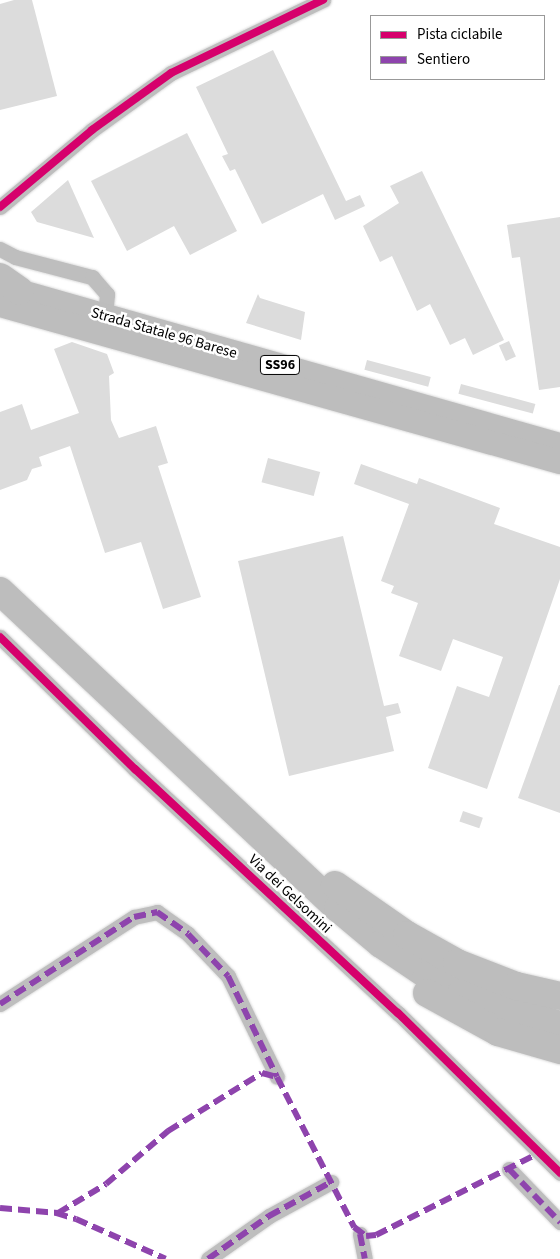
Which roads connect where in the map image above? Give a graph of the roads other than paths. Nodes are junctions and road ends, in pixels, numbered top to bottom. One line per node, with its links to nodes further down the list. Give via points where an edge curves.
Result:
1 (323, 0): 2 (street, via 171,73 92,130)
2 (0, 207)
3 (0, 249): 5 (street, via 92,277 107,294)
4 (5, 290): 5 (main road, Strada Statale 96 Barese / SS96); 7 (main road, Strada Statale 96 Barese / SS96)
5 (105, 316): 6 (main road, Strada Statale 96 Barese / SS96)
6 (560, 445)
7 (560, 462)
8 (0, 585): 9 (highway)
9 (9, 599): 11 (highway)
10 (0, 637): 19 (street, Via dei Gelsomini, via 135,769 398,1013)
11 (274, 849): 12 (highway); 13 (highway, via 322,875 407,935 450,959 516,986)
12 (354, 923): 15 (highway, via 406,962 461,993); 16 (highway, via 405,976 438,1001 498,1032)
13 (560, 996)
14 (0, 1004): 17 (street, via 134,917 157,912 188,934 228,976)
15 (560, 1025)
16 (560, 1050)
17 (278, 1077)
18 (509, 1169): 21 (street)
19 (560, 1172)
20 (331, 1182): 23 (street, via 269,1216)
21 (560, 1222)
22 (360, 1234): 24 (street)
23 (208, 1259)
24 (364, 1259)

